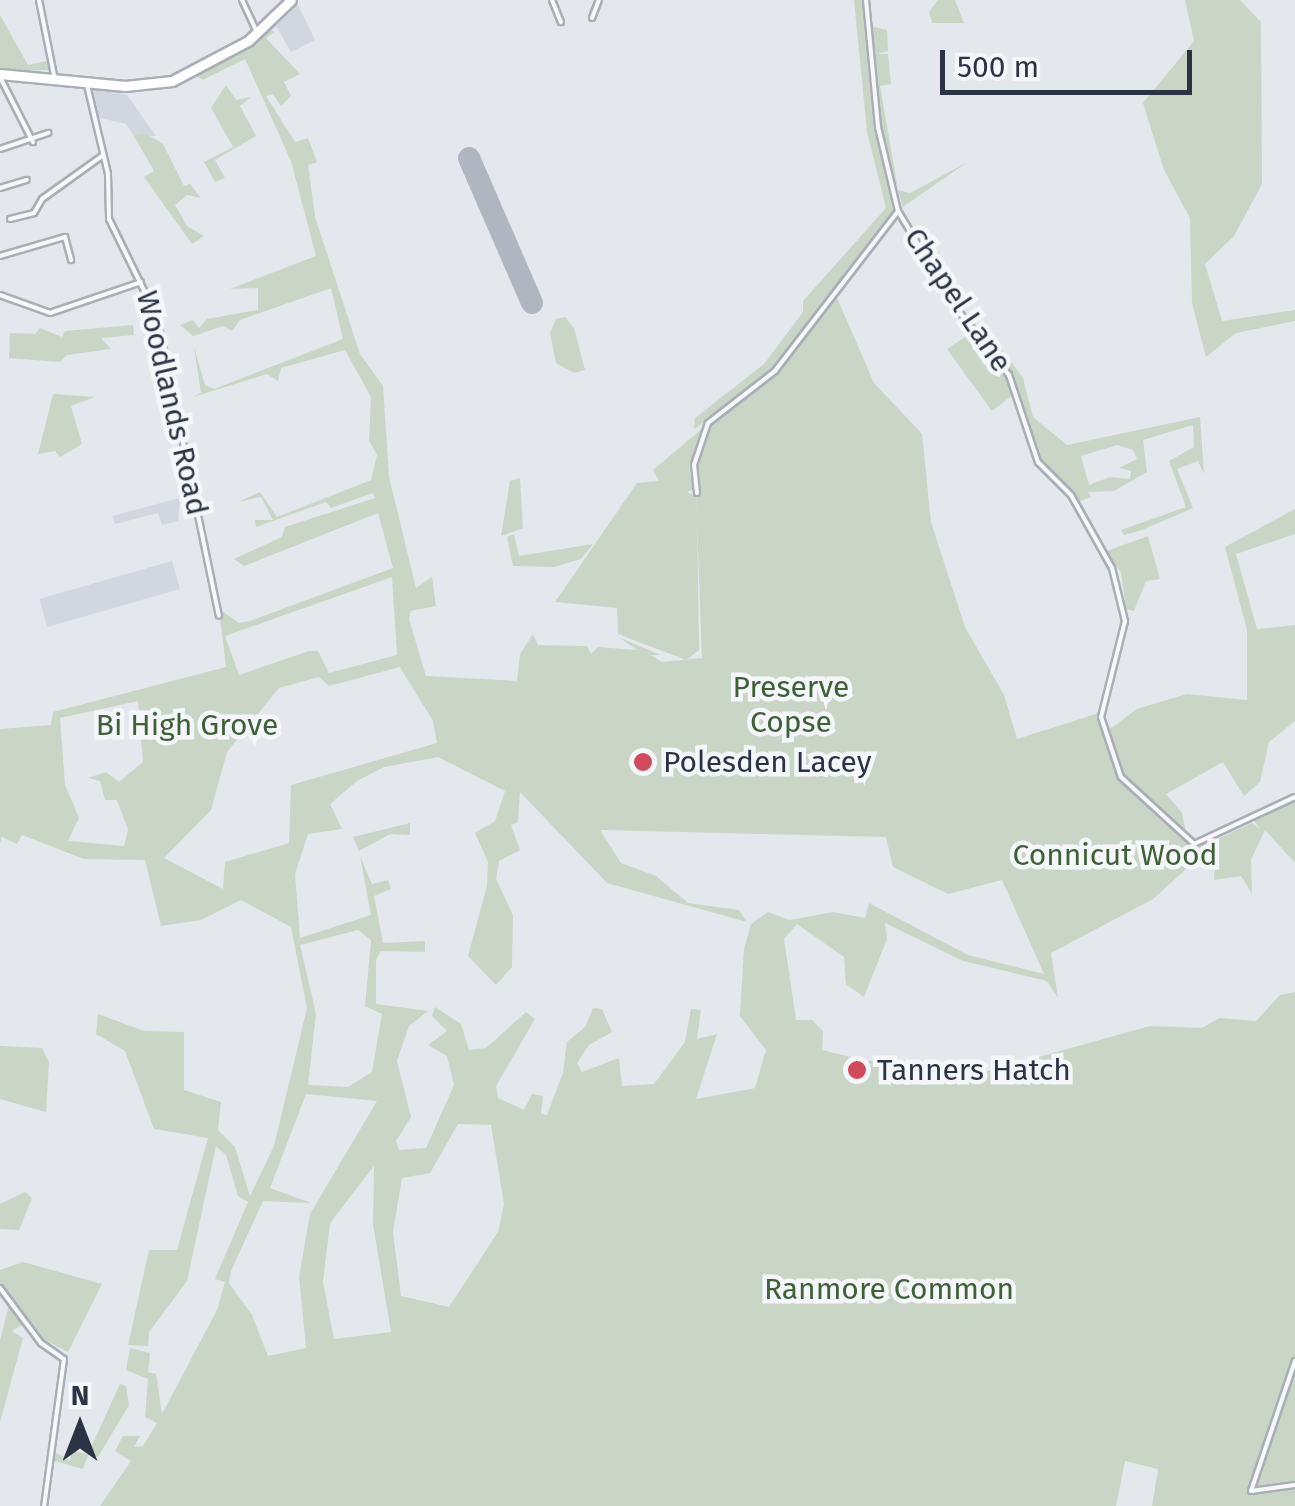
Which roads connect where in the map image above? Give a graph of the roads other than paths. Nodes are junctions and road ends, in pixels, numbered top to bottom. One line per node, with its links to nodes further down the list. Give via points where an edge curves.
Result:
1 (39, 0): 10 (street)
2 (242, 0): 9 (street)
3 (292, 0): 9 (main road)
4 (552, 0): 8 (street)
5 (599, 0): 7 (street)
6 (866, 0): 19 (street, Chapel Lane, via 878,126)
7 (592, 18)
8 (561, 22)
9 (258, 34): 12 (main road, via 172,81)
10 (54, 75): 11 (main road); 12 (main road)
11 (0, 76): 14 (street)
12 (88, 81): 16 (street, Woodlands Road)
13 (48, 132): 14 (street)
14 (33, 142): 15 (street)
15 (0, 149)
16 (103, 156): 20 (street, via 42,199 34,212); 23 (street, Woodlands Road, via 109,219)
17 (27, 180): 18 (street)
18 (0, 188)
19 (898, 210): 25 (street, via 767,381 708,422 694,460); 27 (street, Chapel Lane, via 957,310 1009,375 1038,462 1071,495 1112,568 1125,621 1101,717 1121,777 1169,815 1184,842 1204,843)
20 (10, 219)
21 (0, 256): 22 (street, via 65,237)
22 (71, 260)
23 (144, 281): 24 (street, via 50,314); 26 (street, Woodlands Road)
24 (0, 295)
25 (696, 493)
26 (219, 616)
27 (1295, 797)
28 (0, 1288): 31 (street, via 42,1342 64,1357)
29 (1295, 1361): 30 (street, via 1251,1490)
30 (1295, 1485)
31 (44, 1506)

